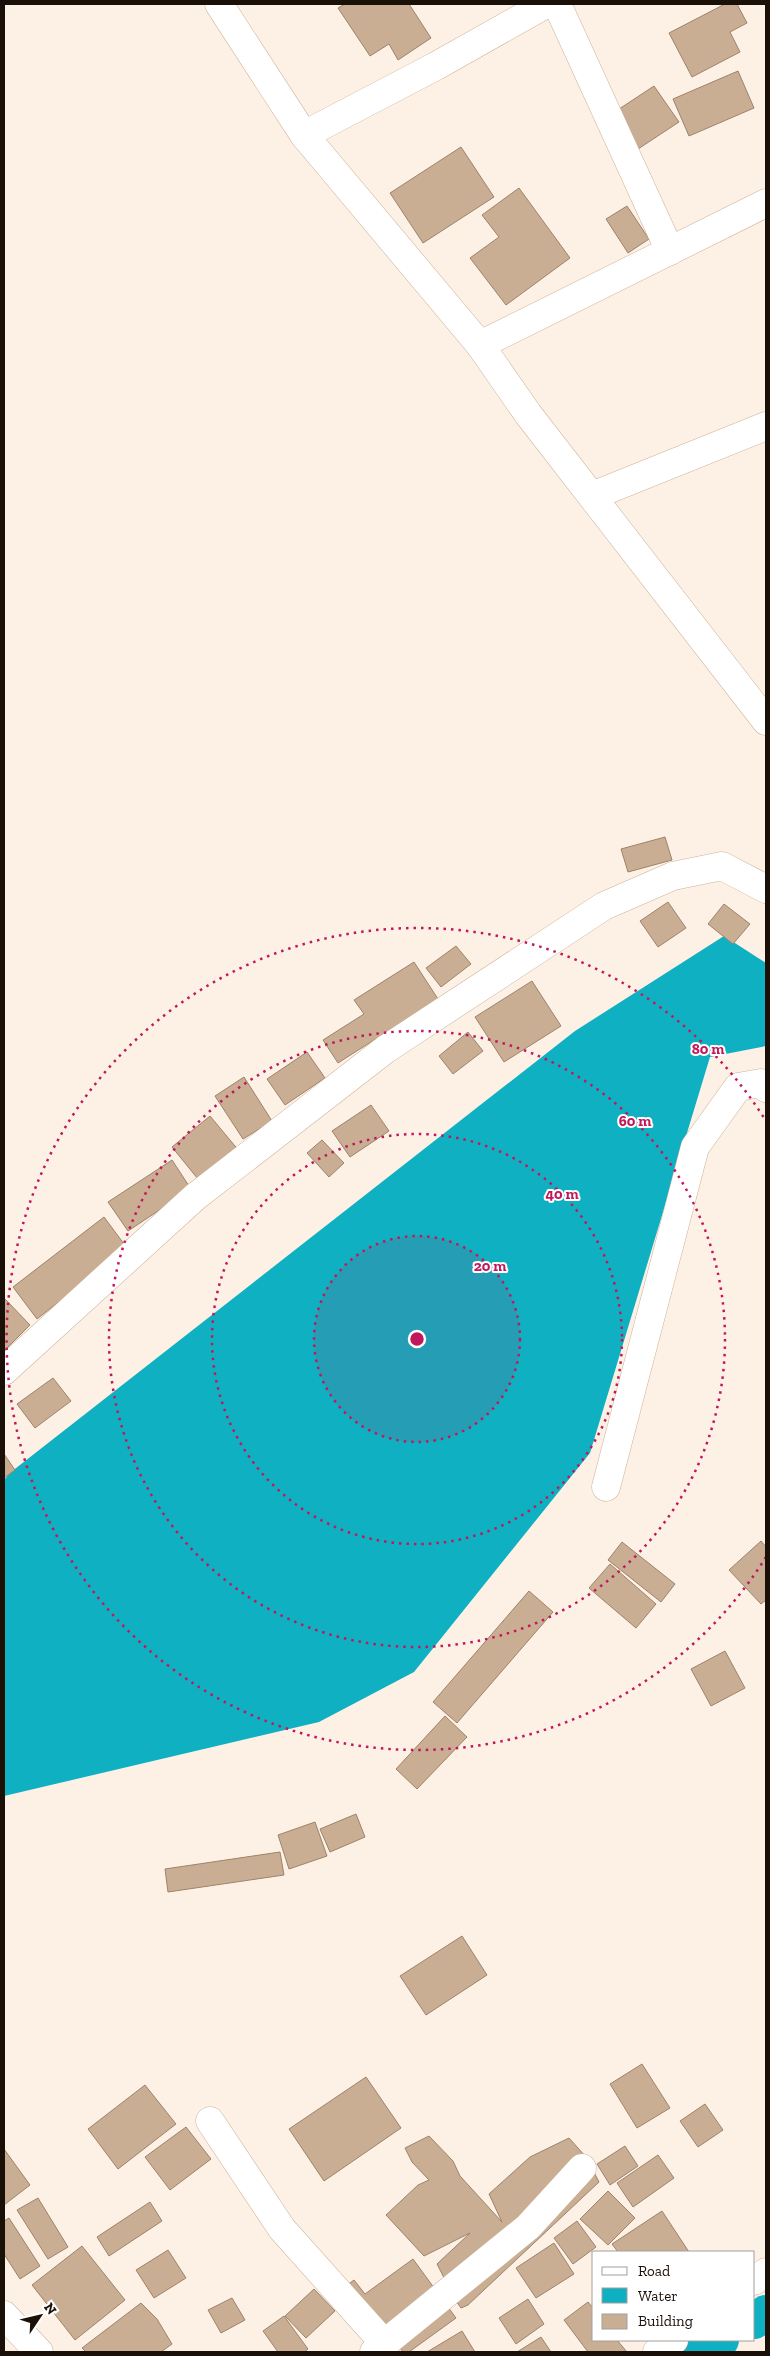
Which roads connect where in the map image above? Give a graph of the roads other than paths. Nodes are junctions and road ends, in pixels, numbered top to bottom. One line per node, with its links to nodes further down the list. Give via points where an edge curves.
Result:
1 (218, 4): 4 (street)
2 (546, 4): 4 (street)
3 (557, 4): 6 (street)
4 (304, 135): 7 (street)
5 (766, 203): 6 (street)
6 (670, 251): 7 (street)
7 (480, 345): 9 (street, via 528,414)
8 (766, 426): 9 (street)
9 (592, 496): 10 (street)
10 (766, 721)
11 (766, 889): 13 (street, via 722,866 674,876 604,906 386,1048 196,1197)
12 (766, 1088): 14 (street, via 761,1082 738,1087 695,1147)
13 (4, 1371)
14 (606, 1487)
15 (210, 2121): 21 (street, via 282,2229)
16 (582, 2168): 21 (street, via 528,2227)
17 (766, 2272): 18 (street)
18 (755, 2280)
19 (4, 2315): 22 (street)
20 (673, 2341): 23 (street)
21 (379, 2348)
22 (38, 2352)
23 (658, 2352)

